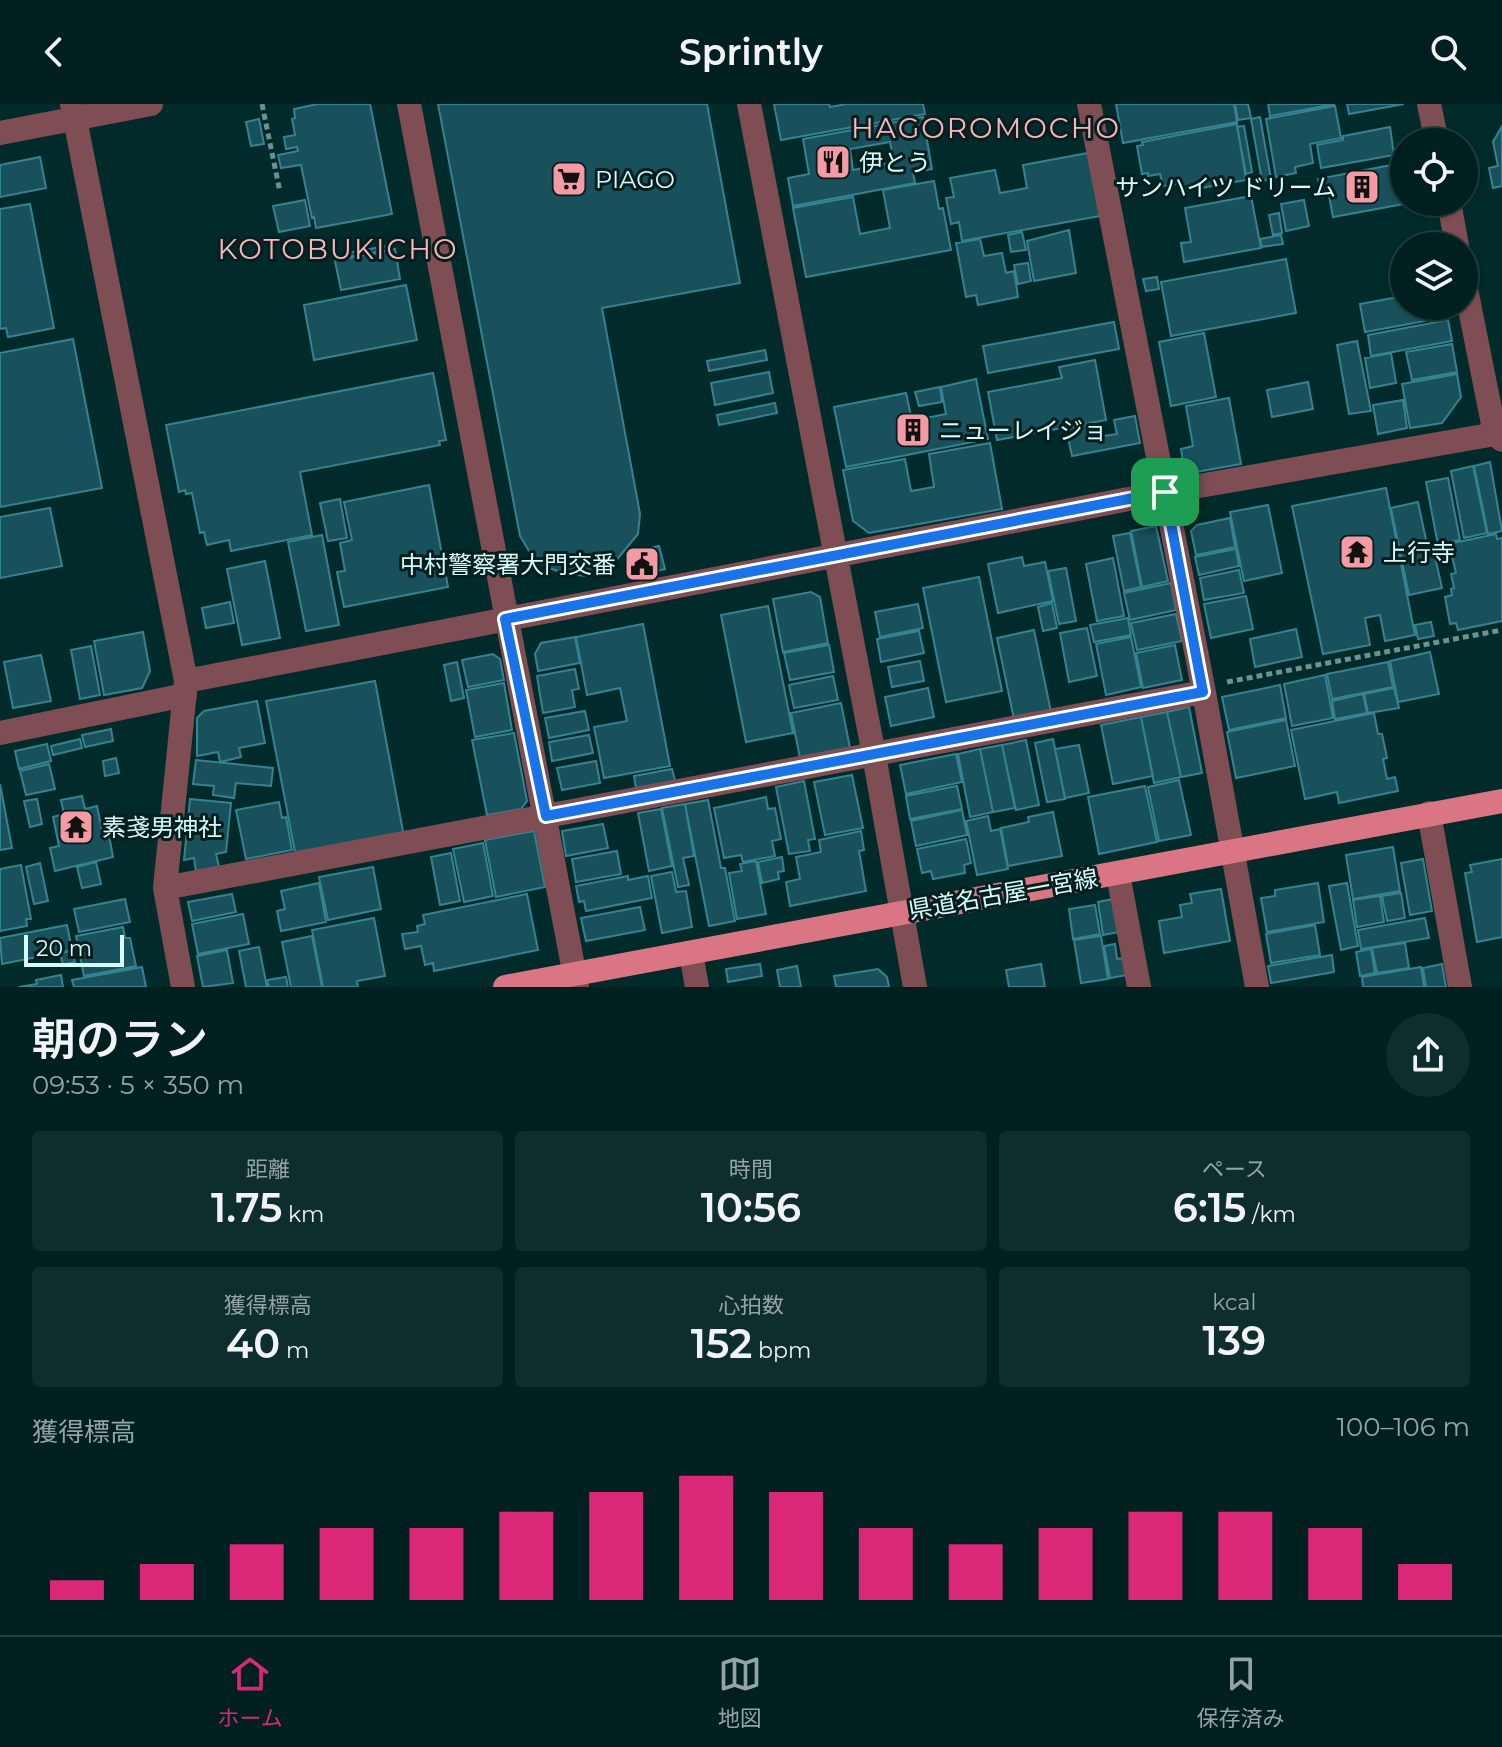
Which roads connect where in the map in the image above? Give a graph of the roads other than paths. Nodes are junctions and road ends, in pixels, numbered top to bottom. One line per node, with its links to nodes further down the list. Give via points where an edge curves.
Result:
1 (151, 104): 6 (street)
2 (409, 104): 13 (street)
3 (749, 104): 12 (street)
4 (1089, 104): 11 (street)
5 (1429, 104): 7 (street)
6 (73, 111): 8 (street); 14 (street)
7 (1434, 128)
8 (0, 133)
9 (1473, 320): 10 (street)
10 (1498, 437): 11 (street)
11 (1165, 492): 12 (street); 15 (street)
12 (837, 556): 13 (street); 17 (street)
13 (505, 619): 14 (street); 20 (street)
14 (185, 688): 16 (street); 23 (street)
15 (1203, 690): 17 (street); 21 (street)
16 (0, 733)
17 (874, 755): 20 (street); 24 (street)
18 (1502, 801): 19 (main road, 県道名古屋一宮線)
19 (1429, 813): 21 (main road, 県道名古屋一宮線); 33 (street)
20 (546, 816): 23 (street); 26 (street)
21 (1232, 851): 22 (main road, 県道名古屋一宮線); 32 (street)
22 (1118, 874): 24 (main road, 県道名古屋一宮線); 31 (street)
23 (165, 888): 27 (street)
24 (901, 912): 25 (main road, 県道名古屋一宮線); 30 (street)
25 (691, 953): 26 (main road, 県道名古屋一宮線); 29 (street)
26 (576, 980): 28 (main road, 県道名古屋一宮線)
27 (183, 987)
28 (505, 987)
29 (697, 987)
30 (915, 987)
31 (1139, 987)
32 (1257, 987)
33 (1460, 987)

